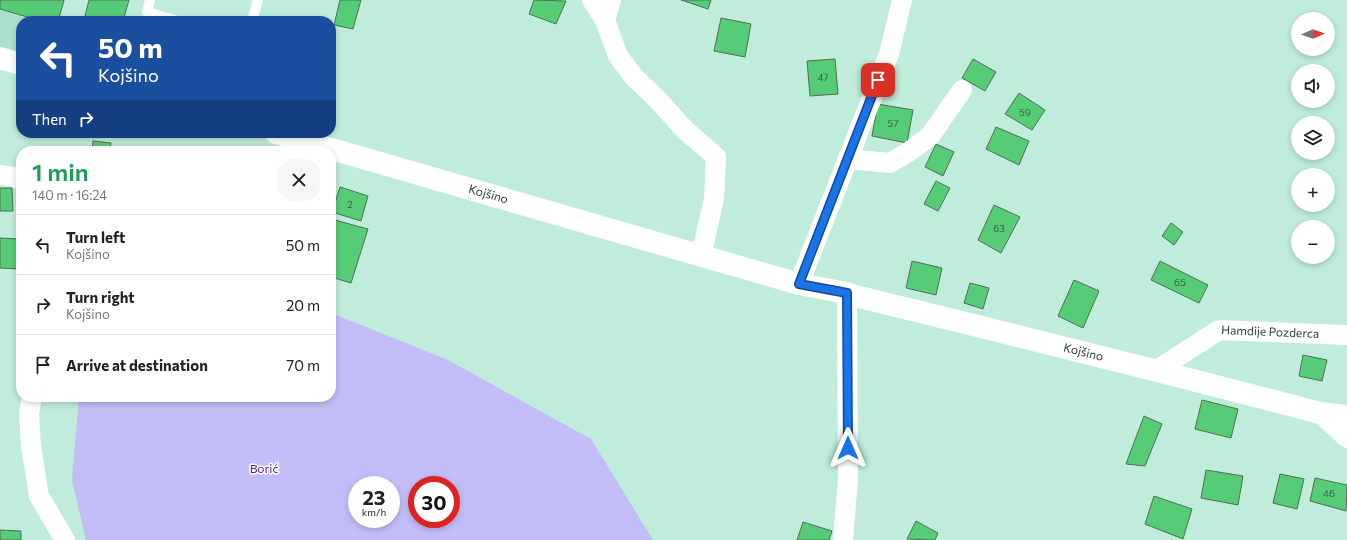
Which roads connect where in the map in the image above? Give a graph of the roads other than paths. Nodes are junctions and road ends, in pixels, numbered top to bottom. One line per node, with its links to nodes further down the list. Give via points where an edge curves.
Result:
1 (150, 0): 6 (lane, via 146,12)
2 (258, 0): 7 (lane)
3 (592, 0): 8 (street)
4 (611, 0): 8 (street)
5 (902, 0): 15 (street, via 889,54)
6 (160, 16)
7 (253, 16)
8 (604, 20): 18 (street, via 618,56 634,77 684,129 716,157 714,199)
9 (0, 58): 10 (street)
10 (16, 63)
11 (962, 90): 15 (street, via 930,136 910,151 890,163)
12 (297, 138): 13 (street, Kojšino)
13 (325, 146)
14 (336, 149): 18 (street, Kojšino)
15 (848, 160): 19 (street)
16 (0, 175): 17 (street)
17 (16, 178)
18 (701, 256): 19 (street, Kojšino)
19 (799, 284): 20 (street, Kojšino)
20 (847, 293): 22 (street, Kojšino); 28 (street, via 848,479)
21 (1347, 335): 22 (street, Hamdije Pozderca, via 1219,330)
22 (1157, 370): 24 (street, Kojšino)
23 (31, 402): 27 (street, via 29,413 31,446 40,496)
24 (1320, 413): 25 (street, Kojšino); 26 (street, Kojšino)
25 (1347, 416)
26 (1347, 438)
27 (65, 540)
28 (843, 540)

